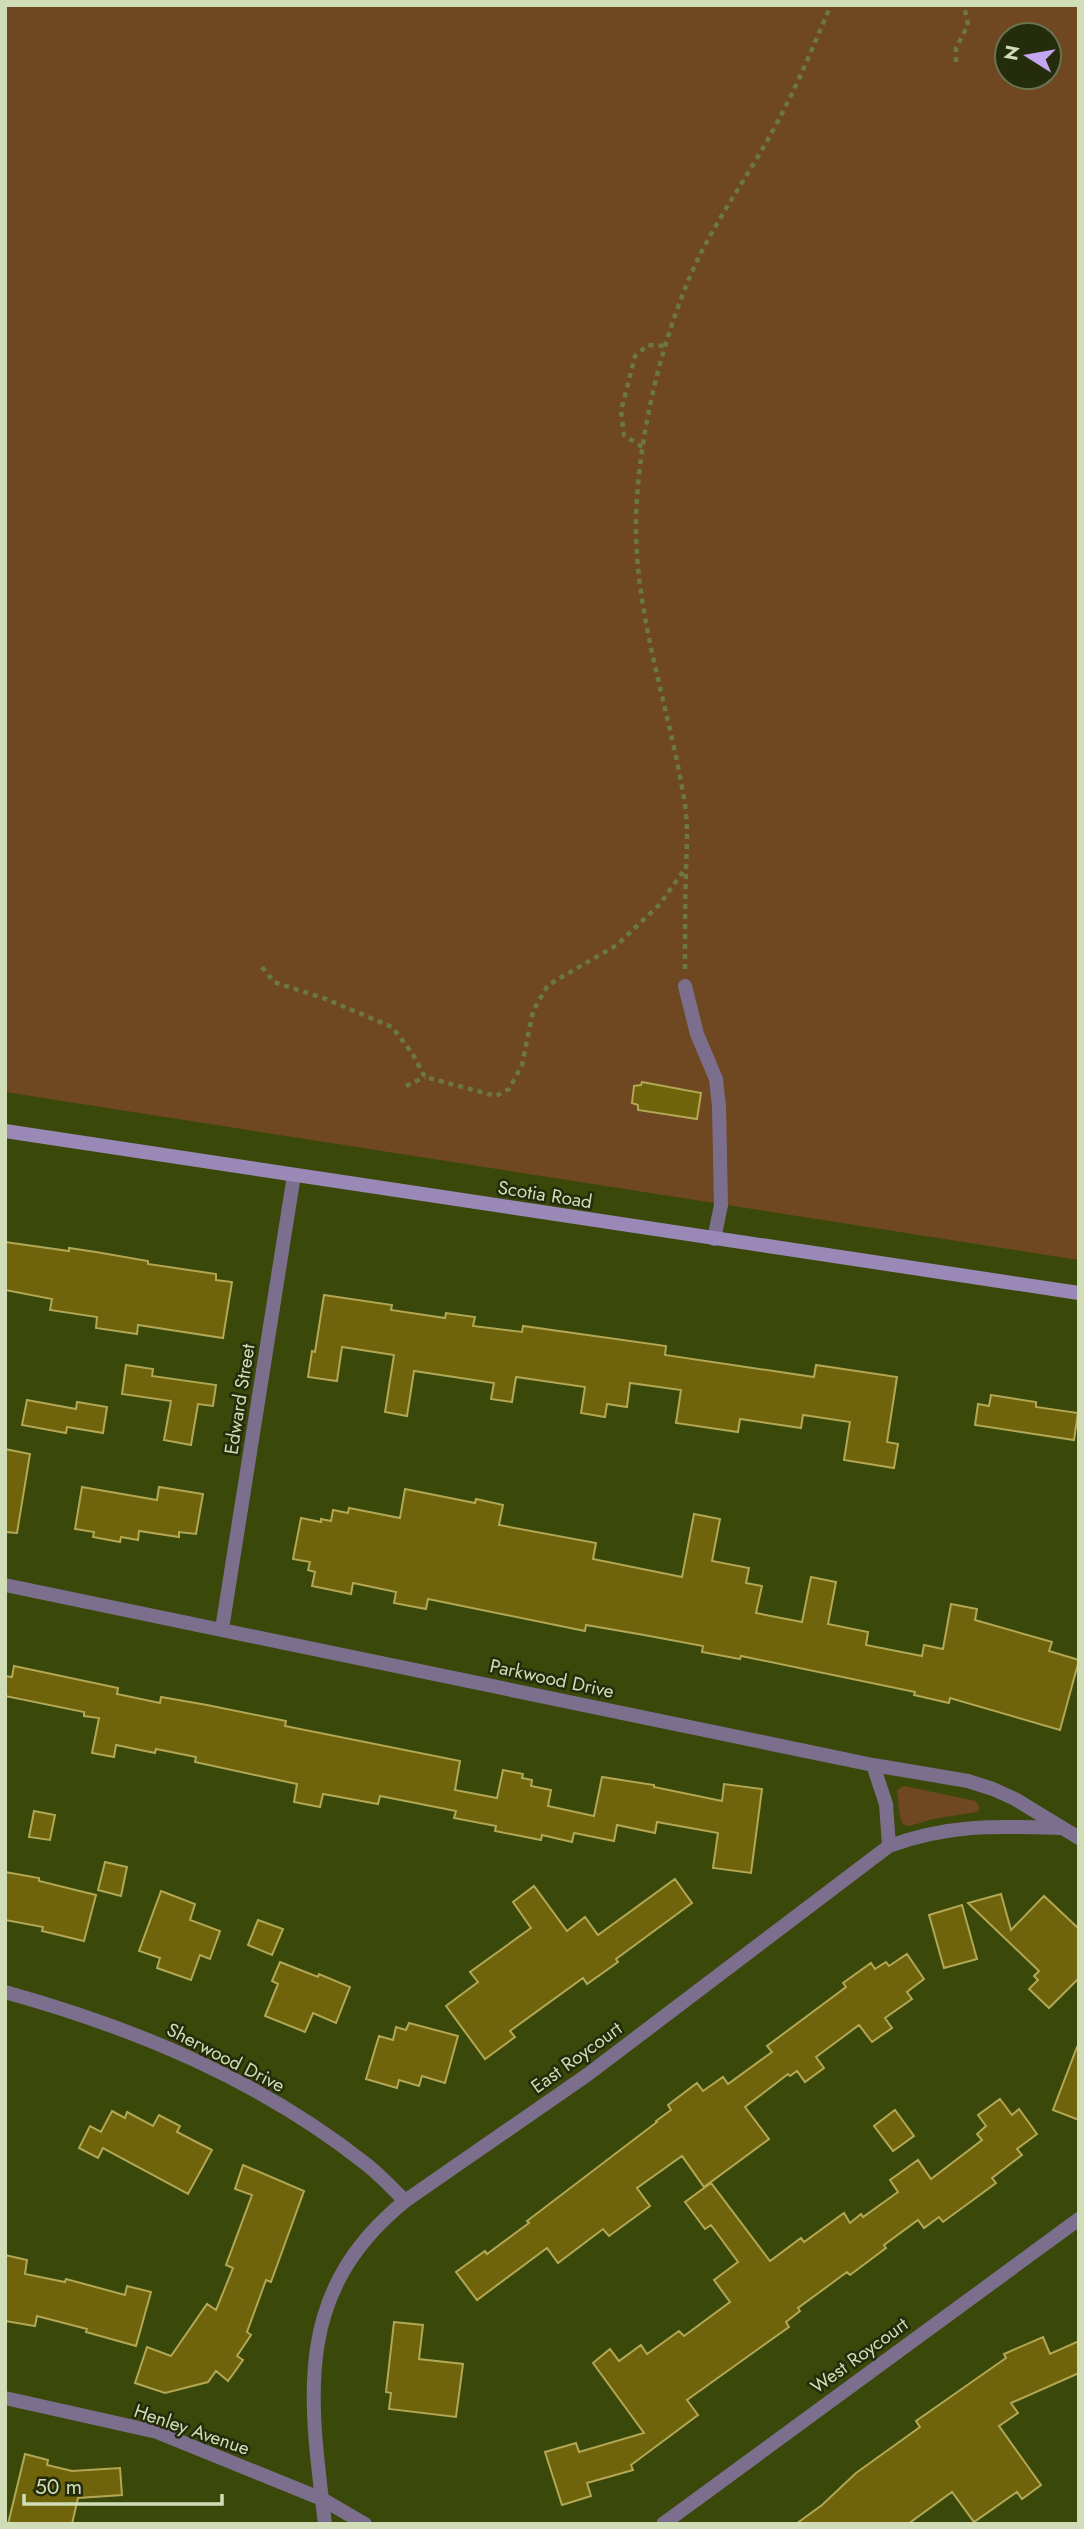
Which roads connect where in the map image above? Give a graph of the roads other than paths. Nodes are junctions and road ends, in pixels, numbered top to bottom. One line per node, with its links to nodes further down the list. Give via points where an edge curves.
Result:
1 (685, 986): 4 (street, via 697,1034 716,1079 721,1205)
2 (5, 1130): 3 (street, Scotia Road)
3 (294, 1175): 4 (street, Scotia Road); 7 (street, Edward Street)
4 (714, 1239): 5 (street, Scotia Road)
5 (1079, 1293)
6 (5, 1585): 7 (street, Parkwood Drive)
7 (222, 1629): 8 (street, Parkwood Drive)
8 (873, 1765): 9 (street, Parkwood Drive, via 993,1789); 11 (street, via 886,1804)
9 (1059, 1828): 10 (street, Parkwood Drive); 11 (street, East Roycourt, via 992,1825 950,1829)
10 (1079, 1838)
11 (889, 1846): 13 (street, East Roycourt, via 587,2075)
12 (5, 1992): 13 (street, Sherwood Drive, via 128,2031 240,2082 350,2152)
13 (405, 2201): 16 (street, East Roycourt, via 363,2239 321,2320 314,2376)
14 (1079, 2219): 19 (street, West Roycourt)
15 (5, 2398): 16 (street, Henley Avenue, via 157,2432)
16 (322, 2498): 17 (street, East Roycourt); 18 (street)
17 (325, 2524)
18 (365, 2524)
19 (663, 2524)

